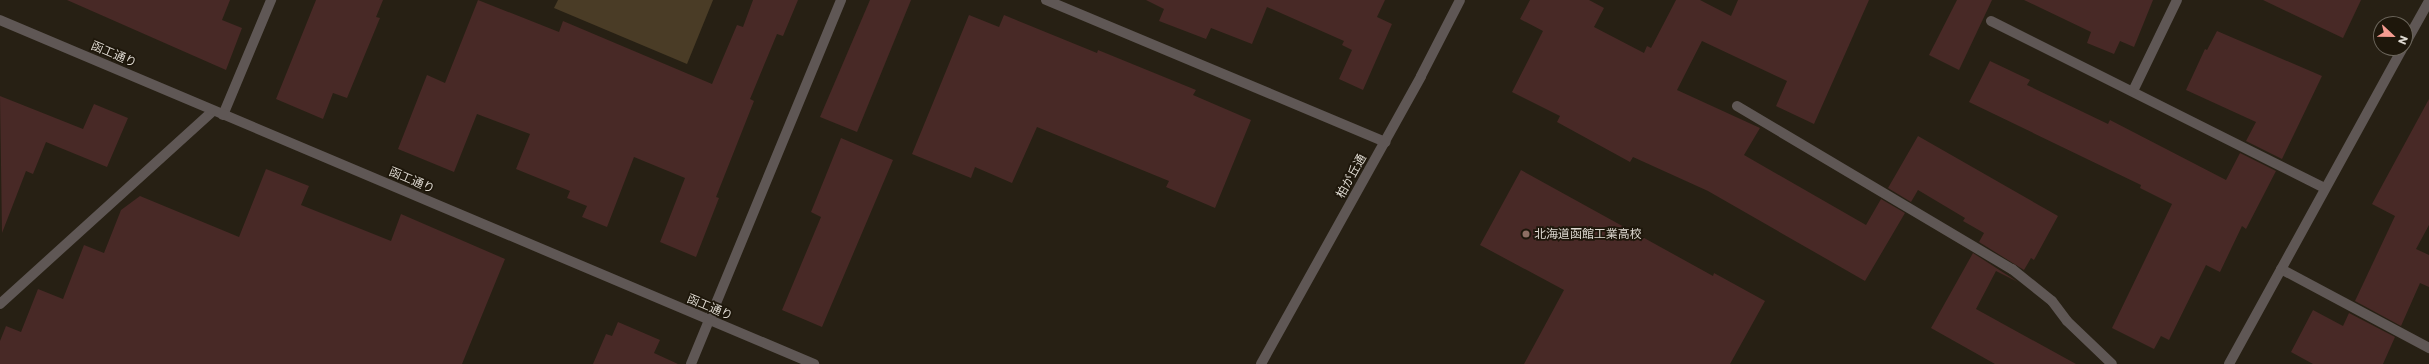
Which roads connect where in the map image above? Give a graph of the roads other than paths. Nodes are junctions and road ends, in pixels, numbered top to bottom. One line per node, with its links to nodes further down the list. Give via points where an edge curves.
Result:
1 (271, 0): 14 (street)
2 (841, 0): 19 (street)
3 (1046, 0): 15 (street)
4 (1460, 0): 15 (street, 柏が丘通)
5 (2178, 0): 11 (street)
6 (2429, 1): 9 (street)
7 (0, 20): 13 (street, 函工通り)
8 (1991, 21): 11 (street)
9 (2413, 30)
10 (2399, 56): 16 (street)
11 (2133, 91): 16 (street)
12 (1737, 106): 24 (street, via 2012,269 2052,301 2083,338)
13 (213, 111): 14 (street, 函工通り); 18 (street)
14 (223, 115): 19 (street, 函工通り)
15 (1385, 142): 23 (street, 柏が丘通)
16 (2325, 188): 17 (street)
17 (2281, 269): 20 (street); 25 (street)
18 (0, 304)
19 (709, 320): 21 (street); 22 (street, 函工通り)
20 (2429, 348)
21 (691, 364)
22 (814, 364)
23 (1261, 364)
24 (2112, 364)
25 (2229, 364)

